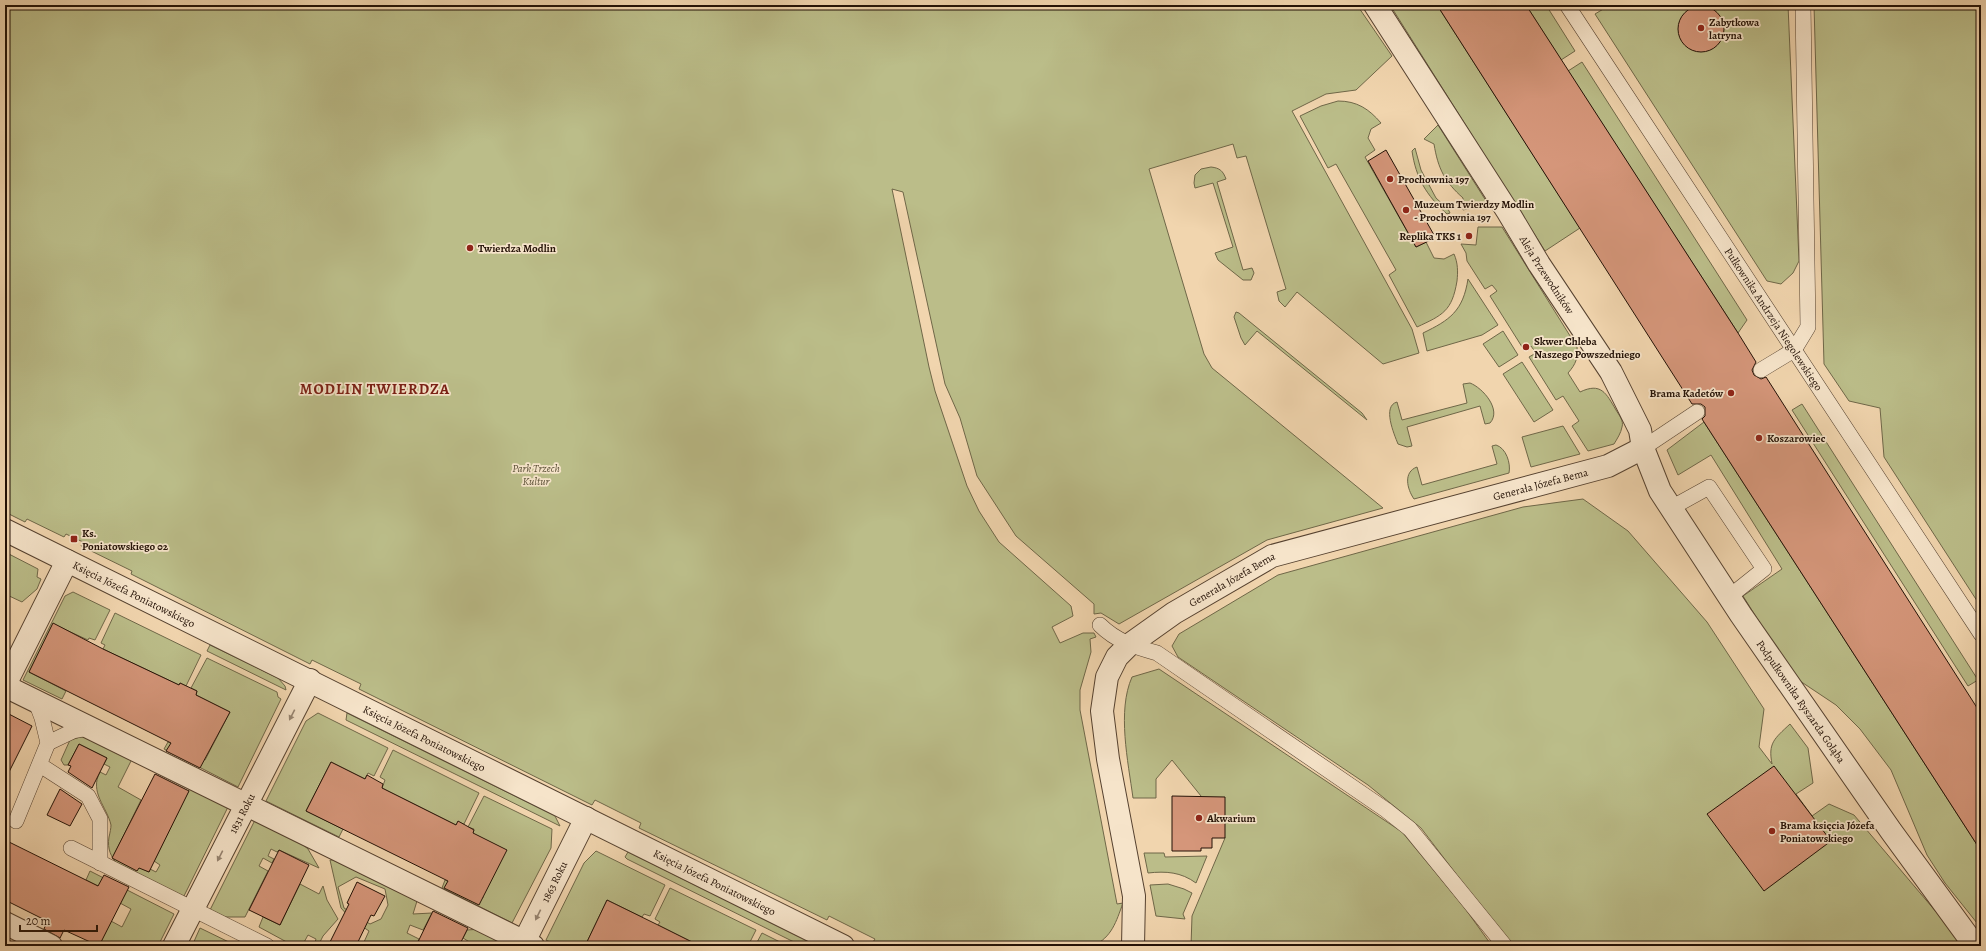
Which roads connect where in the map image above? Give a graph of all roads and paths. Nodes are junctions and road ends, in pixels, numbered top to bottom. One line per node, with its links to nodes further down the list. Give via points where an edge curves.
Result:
1 (1375, 5): 7 (street, Aleja Przewodników, via 1610,372 1640,430)
2 (1567, 5): 4 (lane, Pułkownika Andrzeja Niegolewskiego)
3 (1803, 5): 4 (lane, via 1808,327)
4 (1794, 350): 5 (lane); 13 (lane, Pułkownika Andrzeja Niegolewskiego)
5 (1761, 370)
6 (1697, 412): 7 (lane)
7 (1643, 448): 8 (street, Podpułkownika Ryszarda Gołąba, via 1660,491); 14 (street, Generała Józefa Bema, via 1608,466 1272,556 1174,613)
8 (1671, 508): 11 (street, Podpułkownika Ryszarda Gołąba); 11 (lane, via 1709,487 1764,569)
9 (5, 530): 10 (street, Księcia Józefa Poniatowskiego)
10 (66, 561): 15 (street, Księcia Józefa Poniatowskiego); 16 (street)
11 (1729, 597): 35 (street, Podpułkownika Ryszarda Gołąba, via 1891,831)
12 (1100, 625): 14 (lane, via 1110,635)
13 (1981, 634)
14 (1129, 645): 33 (street, Generała Józefa Bema, via 1117,657 1107,677 1102,711 1108,759 1134,896); 34 (lane, via 1157,653 1410,829)
15 (310, 680): 21 (street, 1831 Roku, one-way to 21); 22 (street, Księcia Józefa Poniatowskiego)
16 (5, 685): 17 (street)
17 (36, 702): 18 (street); 19 (lane)
18 (89, 728): 19 (lane, via 73,731); 21 (street)
19 (48, 744): 20 (lane)
20 (40, 765): 23 (lane); 25 (lane, via 88,796 100,819)
21 (246, 805): 26 (street, 1831 Roku, one-way to 26); 28 (street)
22 (586, 818): 28 (street, 1863 Roku, one-way to 28); 32 (street, Księcia Józefa Poniatowskiego)
23 (16, 821)
24 (71, 848): 25 (lane)
25 (100, 863): 26 (lane)
26 (193, 909): 30 (street, 1831 Roku); 31 (lane)
27 (5, 923): 29 (street)
28 (527, 944)
29 (51, 946)
30 (174, 946)
31 (267, 946)
32 (843, 946)
33 (1133, 946)
34 (1505, 946)
35 (1975, 946)

